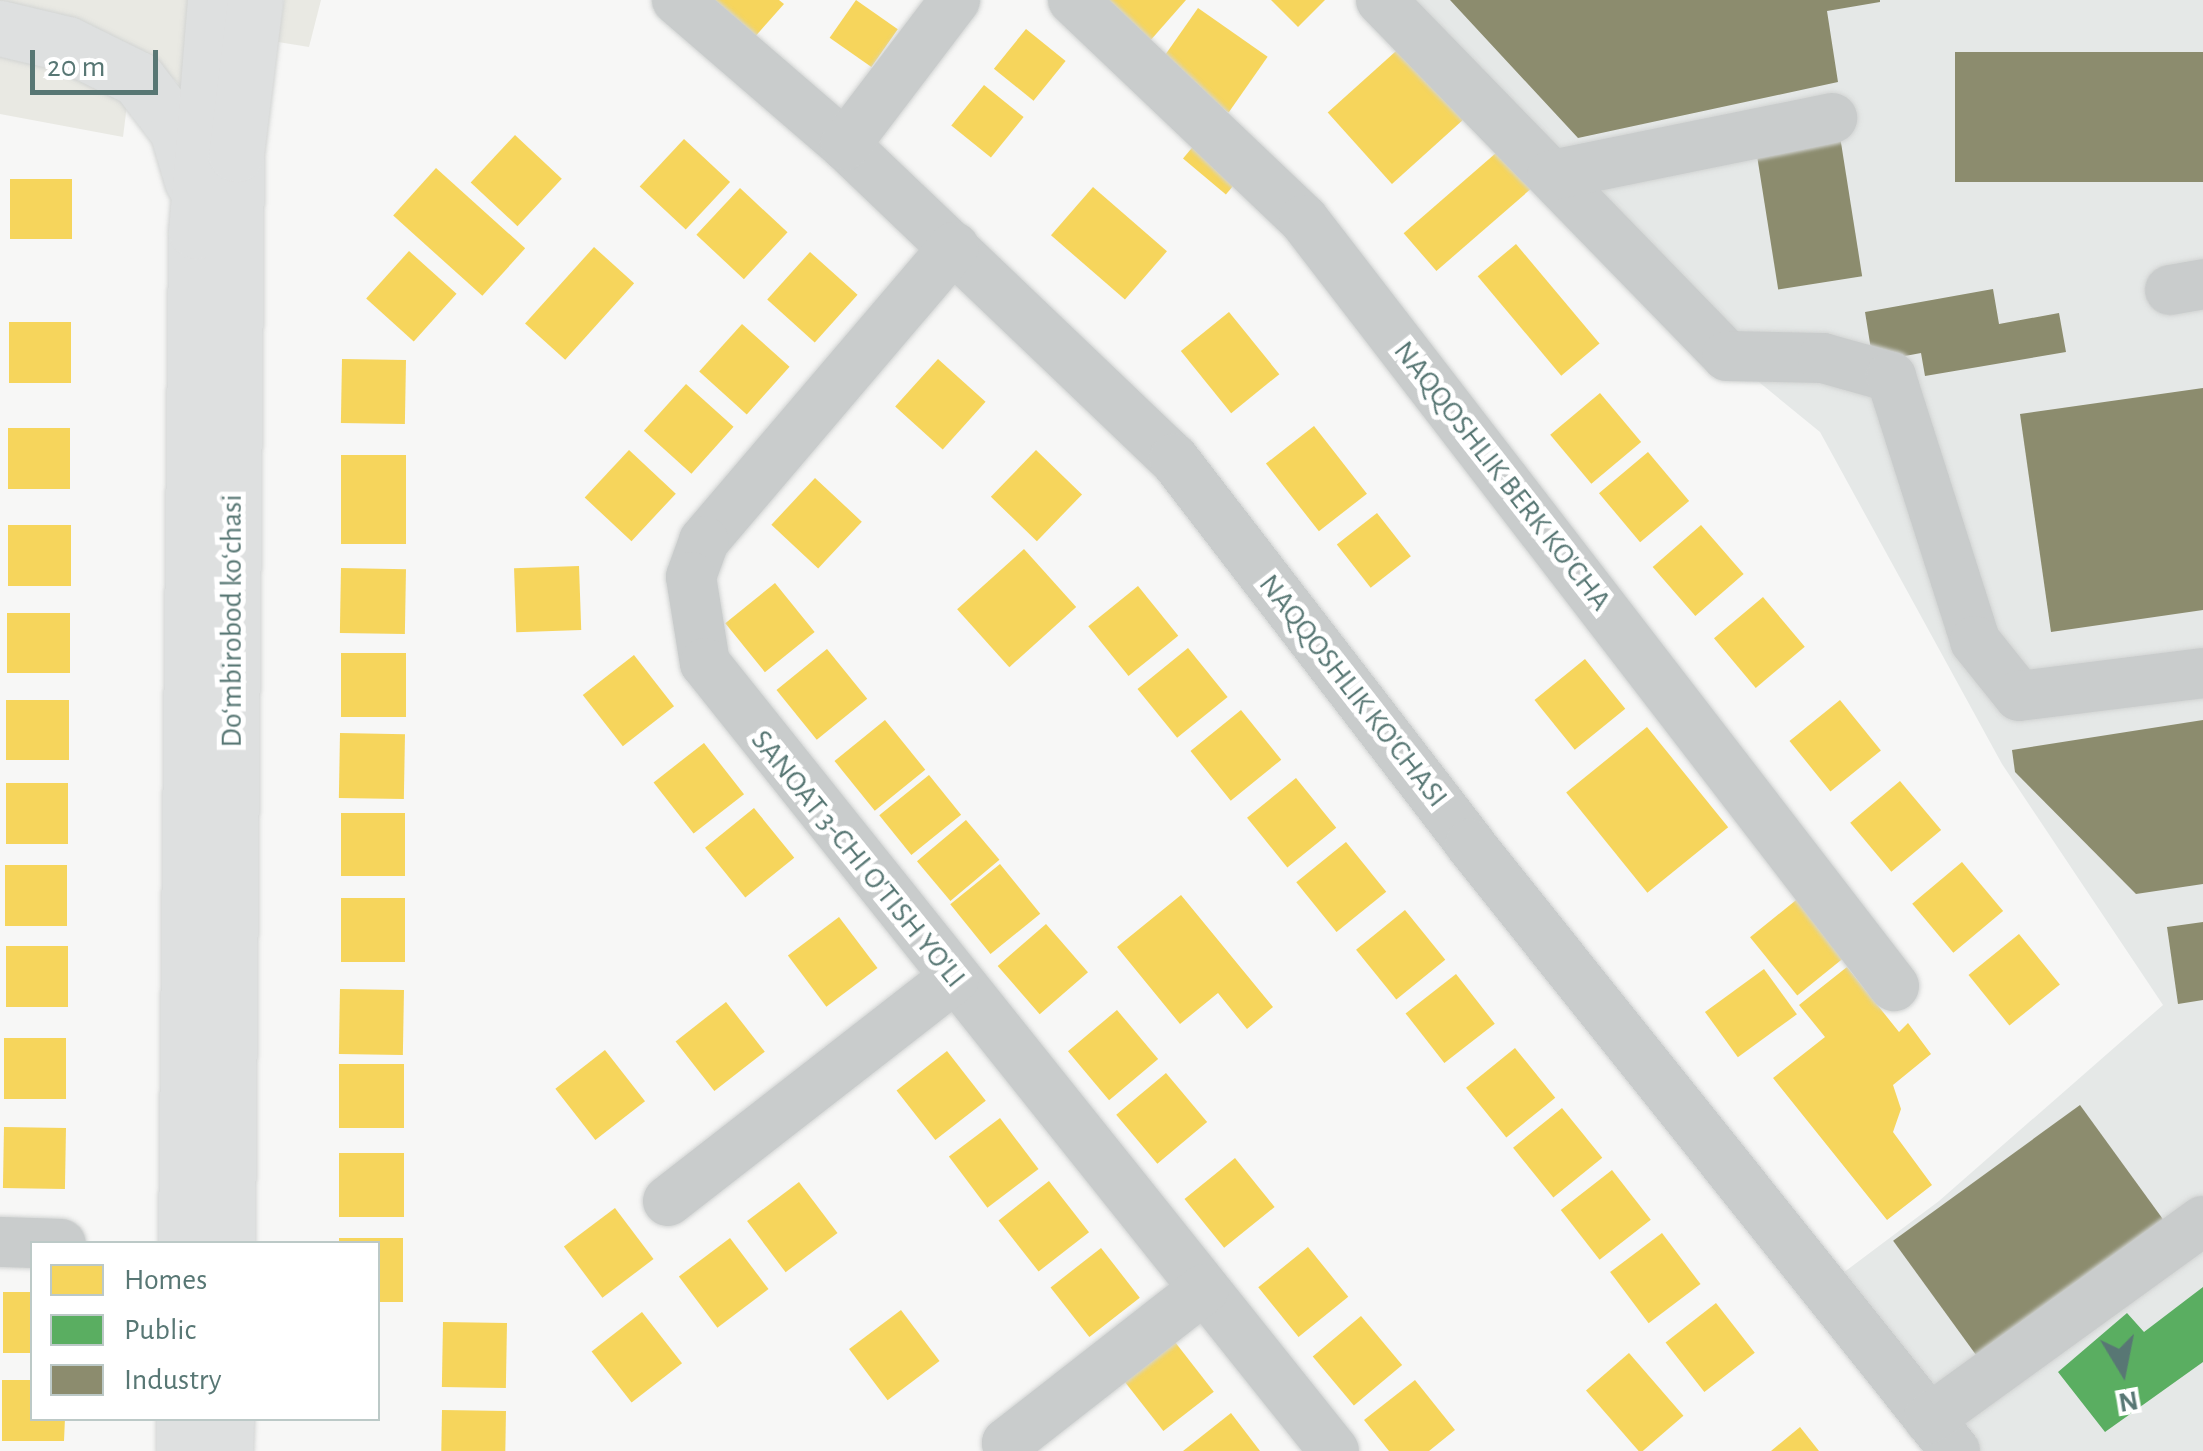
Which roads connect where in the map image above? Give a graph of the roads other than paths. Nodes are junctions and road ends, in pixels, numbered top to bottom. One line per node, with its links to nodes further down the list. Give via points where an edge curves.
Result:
1 (215, 0): 11 (main road, Doʻmbirobod koʻchasi)
2 (255, 0): 19 (main road, Doʻmbirobod koʻchasi, via 236,154)
3 (677, 0): 9 (street, NAQQOSHLIK KO'CHASI)
4 (955, 0): 9 (street)
5 (1073, 0): 15 (street, NAQQOSHLIK BERK KO'CHA, via 1304,220)
6 (1381, 0): 10 (street)
7 (0, 28): 11 (main road, via 66,44 138,79 186,148)
8 (1832, 118): 10 (street)
9 (844, 145): 12 (street, NAQQOSHLIK KO'CHASI)
10 (1552, 175): 13 (street, via 1727,356 1822,358 1891,376 1974,641 2019,696)
11 (196, 231): 18 (main road, Doʻmbirobod koʻchasi)
12 (954, 247): 14 (street, SANOAT 3-CHI O'TISH YO'LI, via 704,541 692,577 706,663); 25 (street, NAQQOSHLIK KO'CHASI, via 1174,459 1470,844)
13 (2203, 673)
14 (954, 978): 16 (street); 22 (street, SANOAT 3-CHI O'TISH YO'LI)
15 (1894, 986)
16 (668, 1201)
17 (2203, 1221): 25 (street)
18 (186, 1241)
19 (227, 1241)
20 (0, 1242): 21 (street)
21 (30, 1243)
22 (1204, 1289): 28 (street, via 1007,1443); 29 (street, SANOAT 3-CHI O'TISH YO'LI)
23 (184, 1421): 26 (main road)
24 (226, 1421): 27 (main road)
25 (1942, 1435)
26 (184, 1451)
27 (226, 1451)
28 (1014, 1451)
29 (1334, 1451)

